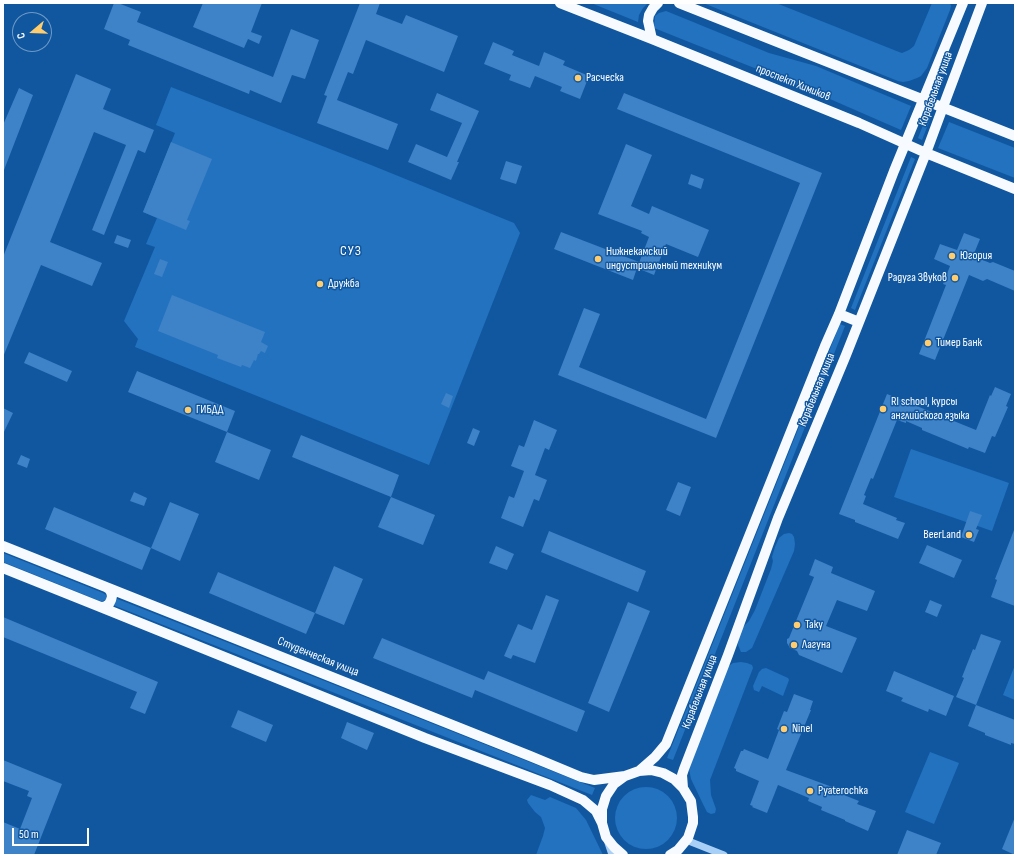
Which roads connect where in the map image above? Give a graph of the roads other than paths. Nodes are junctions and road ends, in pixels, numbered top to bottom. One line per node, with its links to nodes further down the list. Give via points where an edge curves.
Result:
1 (560, 3): 6 (main road, проспект Химиков)
2 (658, 3): 6 (main road, via 649,15)
3 (679, 3): 7 (main road)
4 (962, 3): 7 (main road, Корабельная улица)
5 (982, 3): 8 (main road, Корабельная улица)
6 (652, 39): 10 (main road, проспект Химиков)
7 (924, 100): 8 (main road); 10 (main road, Корабельная улица)
8 (943, 107): 9 (main road); 11 (main road, Корабельная улица)
9 (1015, 136)
10 (906, 144): 11 (main road, проспект Химиков); 13 (main road, Корабельная улица)
11 (926, 153): 12 (main road, проспект Химиков); 14 (main road, Корабельная улица)
12 (1015, 189)
13 (839, 314): 14 (main road); 19 (main road, Корабельная улица, via 666,744)
14 (859, 322): 21 (main road, Корабельная улица, via 778,518 687,760 682,775)
15 (3, 546): 17 (main road, Студенческая улица)
16 (3, 568): 18 (main road)
17 (106, 587): 18 (main road, via 111,592 111,600 106,606); 20 (main road, Студенческая улица, via 581,777 594,780)
18 (98, 606): 22 (main road, via 425,738 550,785 582,800 596,812)
19 (639, 771): 20 (main road, Корабельная улица); 21 (main road, Корабельная улица, via 663,773)
20 (626, 776): 22 (main road, Корабельная улица, via 614,784 606,796 602,809)
21 (683, 788): 24 (main road, Корабельная улица, via 691,801 693,817)
22 (602, 823): 23 (main road, Корабельная улица)
23 (606, 837): 25 (street, Корабельная улица); 26 (main road, Корабельная улица)
24 (686, 840): 27 (main road, Корабельная улица); 28 (street)
25 (612, 855)
26 (623, 855)
27 (670, 855)
28 (724, 855)

